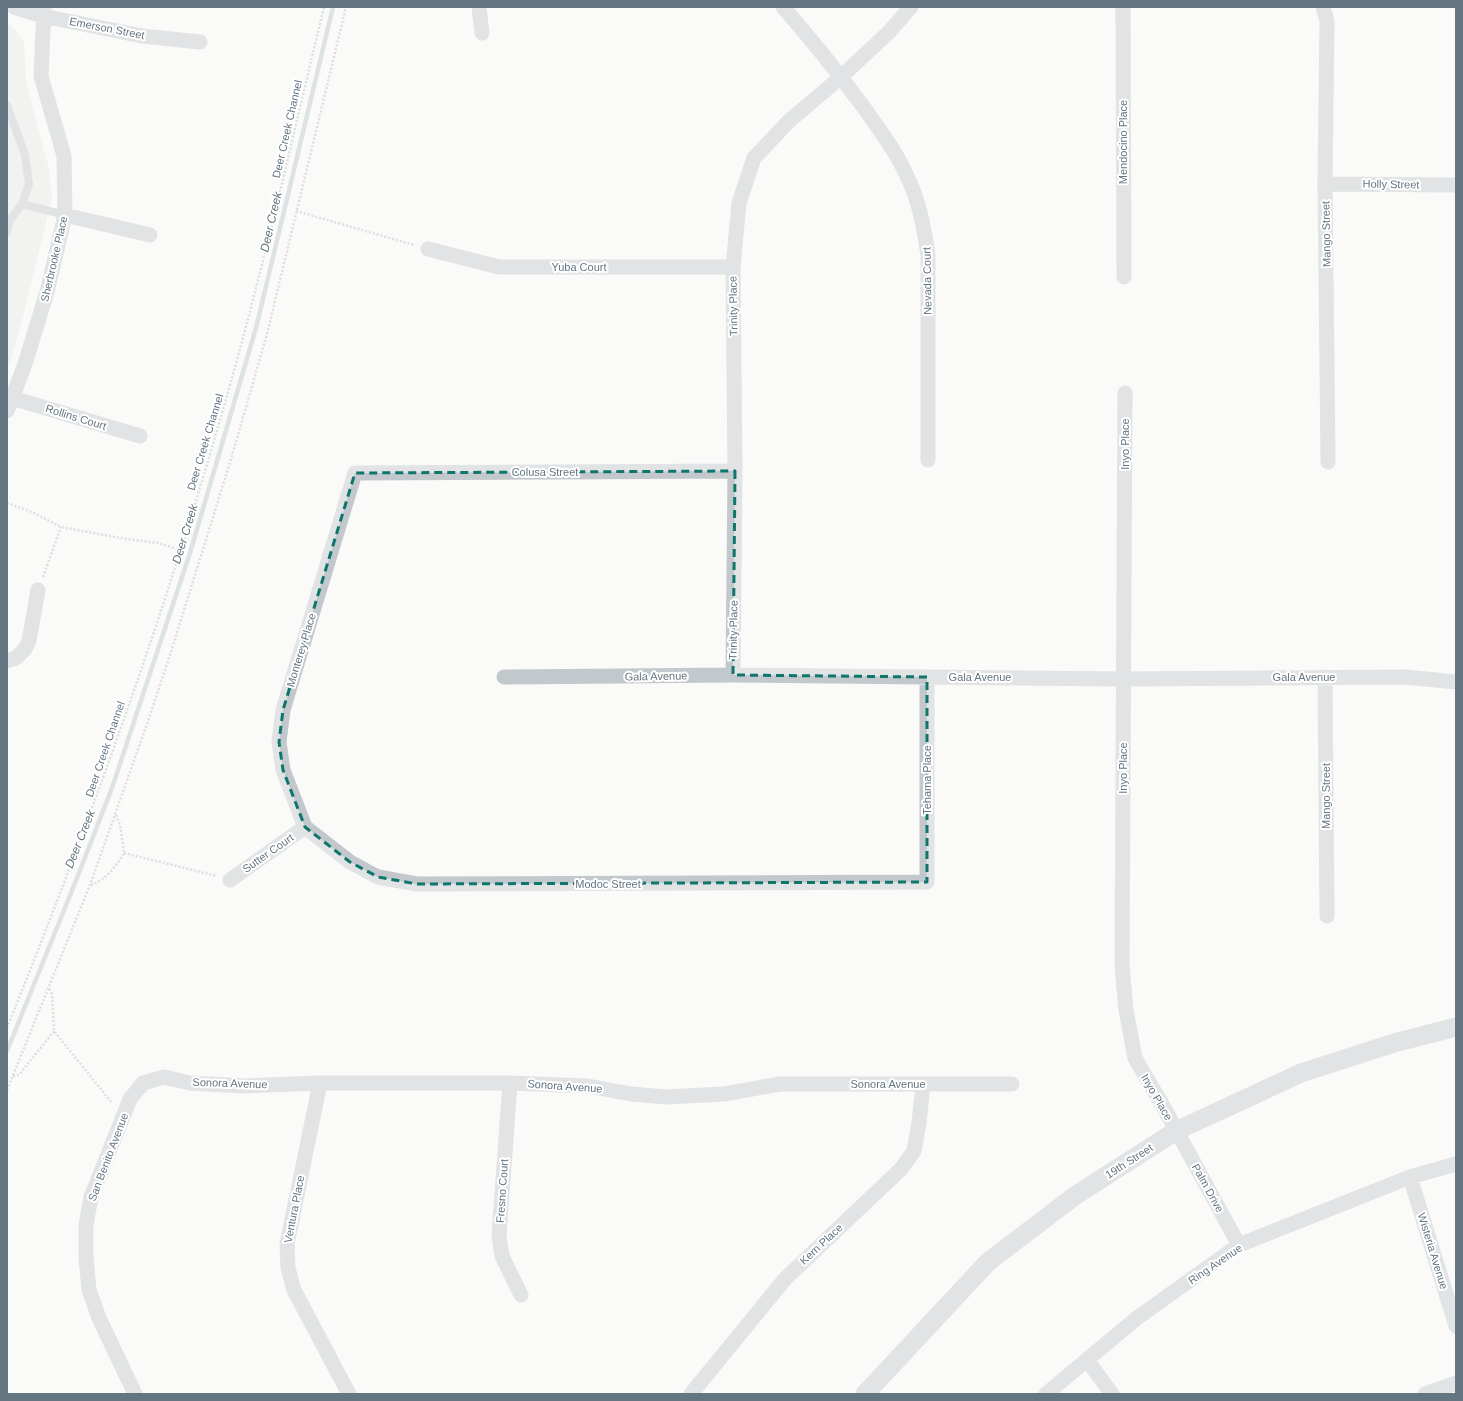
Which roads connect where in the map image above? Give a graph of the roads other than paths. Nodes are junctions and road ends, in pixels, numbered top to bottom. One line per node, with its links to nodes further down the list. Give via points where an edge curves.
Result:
1 (14, 7): 7 (street, Emerson Street)
2 (479, 7): 8 (street)
3 (783, 7): 10 (street, Nevada Court)
4 (911, 7): 10 (street, Trinity Place, via 889,32)
5 (1123, 7): 20 (street, Mendocino Place)
6 (1323, 7): 12 (street, Mango Street, via 1326,21)
7 (43, 11): 9 (street, Emerson Street, via 142,36); 15 (street, Sherbrooke Place, via 41,76 64,156)
8 (482, 33)
9 (200, 42)
10 (841, 77): 19 (street, Trinity Place, via 789,121 754,158 739,203); 24 (street, Nevada Court, via 895,151 908,177 925,230 928,255)
11 (7, 106): 14 (lane, via 25,155 29,184)
12 (1325, 184): 13 (street, Holly Street); 25 (street, Mango Street)
13 (1456, 185)
14 (22, 204): 15 (lane); 16 (lane, via 10,220)
15 (65, 215): 17 (street); 22 (street, Sherbrooke Place, via 47,292)
16 (7, 232)
17 (150, 235)
18 (428, 249): 19 (street, Yuba Court, via 499,268)
19 (733, 268): 26 (street, Trinity Place)
20 (1124, 277)
21 (1125, 393): 34 (street, Inyo Place)
22 (10, 405): 23 (street, Rollins Court)
23 (140, 436)
24 (928, 460)
25 (1328, 462)
26 (735, 471): 27 (street, Colusa Street); 30 (street, Trinity Place)
27 (355, 473): 36 (street, Monterey Place, via 283,710 279,742 283,770)
28 (38, 590): 29 (street, via 29,641 25,649)
29 (12, 660)
30 (733, 675): 31 (street, Gala Avenue); 32 (street, Gala Avenue)
31 (504, 677)
32 (927, 677): 34 (street, Gala Avenue); 38 (street, Tehama Place)
33 (1325, 677): 34 (street, Gala Avenue); 35 (street, Gala Avenue, via 1405,677); 39 (street, Mango Street)
34 (1124, 678): 46 (street, Inyo Place, via 1122,966 1126,1010 1135,1058)
35 (1456, 682)
36 (305, 827): 37 (street, Sutter Court); 38 (street, Modoc Street, via 350,862 378,877 417,884)
37 (230, 880)
38 (927, 882)
39 (1326, 916)
40 (1456, 1027): 46 (street, 19th Street, via 1300,1073)
41 (143, 1083): 42 (street, Sonora Avenue, via 164,1077 190,1083 244,1086); 54 (street, San Benito Avenue, via 130,1099 91,1197 86,1225 89,1290 99,1318)
42 (320, 1083): 43 (street, Sonora Avenue); 55 (street, Ventura Place, via 286,1244 288,1268 294,1290)
43 (510, 1083): 44 (street, Sonora Avenue, via 588,1086 666,1097 724,1094 780,1084); 50 (street, Fresno Court, via 499,1236 502,1256)
44 (923, 1084): 45 (street, Sonora Avenue); 56 (street, Kern Place, via 914,1151 901,1169 785,1279)
45 (1012, 1084)
46 (1176, 1130): 49 (street, Palm Drive); 57 (street, 19th Street, via 1076,1195 988,1262)
47 (1456, 1164): 48 (street, Ring Avenue)
48 (1410, 1177): 49 (street, Ring Avenue); 51 (street, Wisteria Avenue)
49 (1239, 1246): 52 (street, Ring Avenue, via 1137,1318)
50 (521, 1295)
51 (1456, 1326)
52 (1087, 1360): 58 (street, Ring Avenue); 59 (street)
53 (1456, 1383): 60 (street)
54 (135, 1394)
55 (349, 1394)
56 (691, 1394)
57 (865, 1394)
58 (1046, 1394)
59 (1112, 1394)
60 (1425, 1394)

